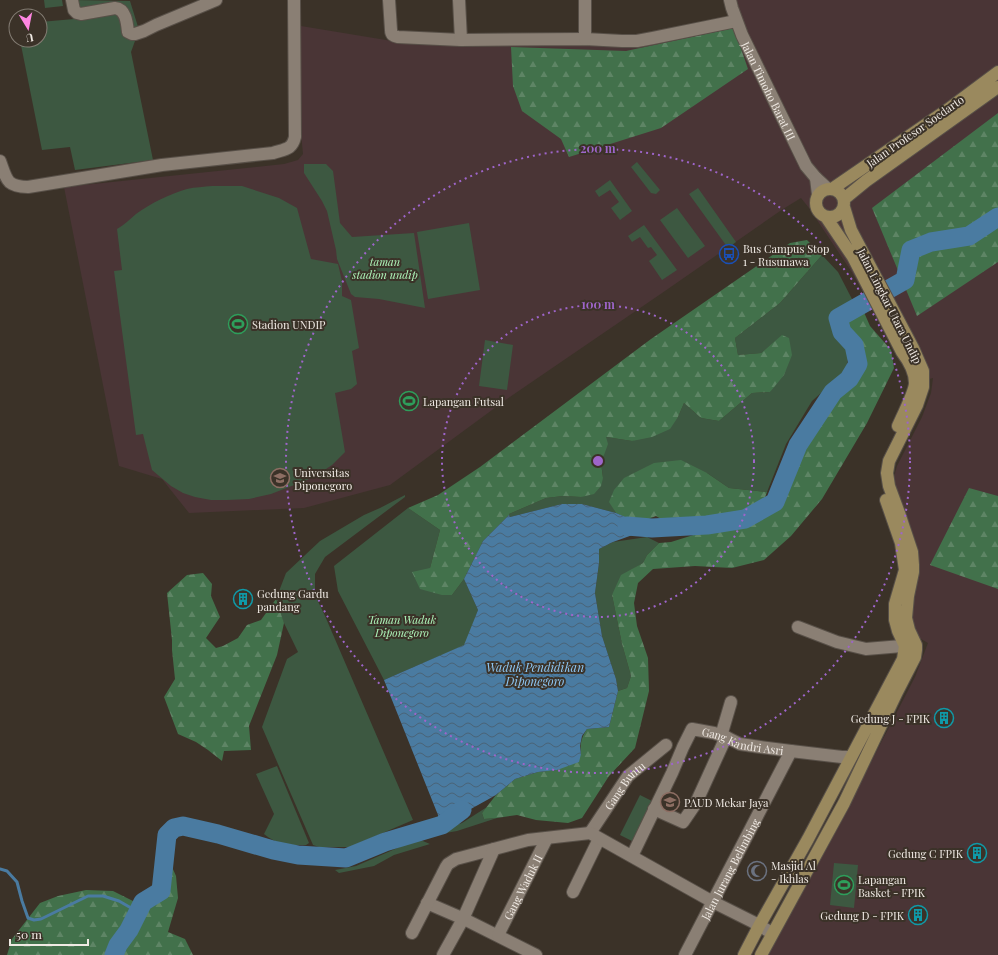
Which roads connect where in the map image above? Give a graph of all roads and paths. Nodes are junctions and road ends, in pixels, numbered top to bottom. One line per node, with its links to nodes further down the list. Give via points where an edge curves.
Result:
1 (72, 0): 2 (street, via 77,14 119,8 124,15 128,32 135,34)
2 (216, 0)
3 (294, 0): 13 (street, via 296,137 290,147 273,153 162,165 28,187 18,187 9,183)
4 (389, 0): 10 (street, via 393,36)
5 (460, 0): 10 (street)
6 (585, 0): 9 (street)
7 (730, 0): 8 (street, Jalan Timoho Barat III)
8 (736, 21): 9 (street, via 638,41); 14 (street, Jalan Timoho Barat III, via 806,166)
9 (585, 39): 10 (street)
10 (461, 40)
11 (998, 72): 14 (street, Jalan Profesor Soedarto, via 947,110)
12 (998, 87): 15 (street, Jalan Profesor Soedarto, via 866,181)
13 (0, 161)
14 (826, 191): 15 (street, via 837,191); 16 (street, via 816,201 816,208)
15 (844, 203): 16 (street, via 837,216); 17 (street, Jalan Lingkar Utara Undip, via 851,230)
16 (826, 217): 17 (street, Jalan Lingkar Utara Undip)
17 (906, 349): 19 (street, Jalan Lingkar Utara Undip, via 906,358 916,366 915,384 879,474 909,571 906,618)
18 (798, 627): 19 (street, via 837,642 866,649)
19 (910, 645): 24 (street); 36 (street, via 916,650 915,657 844,803)
20 (731, 702): 21 (street)
21 (724, 736): 23 (street, Gang Kandri Asri, via 740,744); 25 (street, Gang Kandri Asri, via 692,729); 25 (street, via 696,803 683,822)
22 (666, 745): 26 (street, Gang Buntu, via 628,776)
23 (791, 751): 24 (street); 31 (street, Jalan Jurang Belimbing)
24 (851, 757): 34 (street)
25 (654, 809): 29 (street, Gang Kandri Asri)
26 (595, 836): 27 (street); 29 (street); 30 (street, Gang Buntu)
27 (547, 838): 28 (street); 37 (street, Gang Waduk II)
28 (494, 849): 32 (street, via 456,859 448,864); 33 (street)
29 (632, 856): 31 (street)
30 (573, 892)
31 (713, 902): 34 (street); 40 (street, Jalan Jurang Belimbing)
32 (427, 903): 33 (street); 35 (street)
33 (463, 919): 37 (street); 38 (street)
34 (759, 926): 36 (street); 41 (street)
35 (412, 933)
36 (772, 933): 42 (street)
37 (498, 935): 39 (street)
38 (443, 955)
39 (536, 955)
40 (685, 955)
41 (744, 955)
42 (761, 955)

